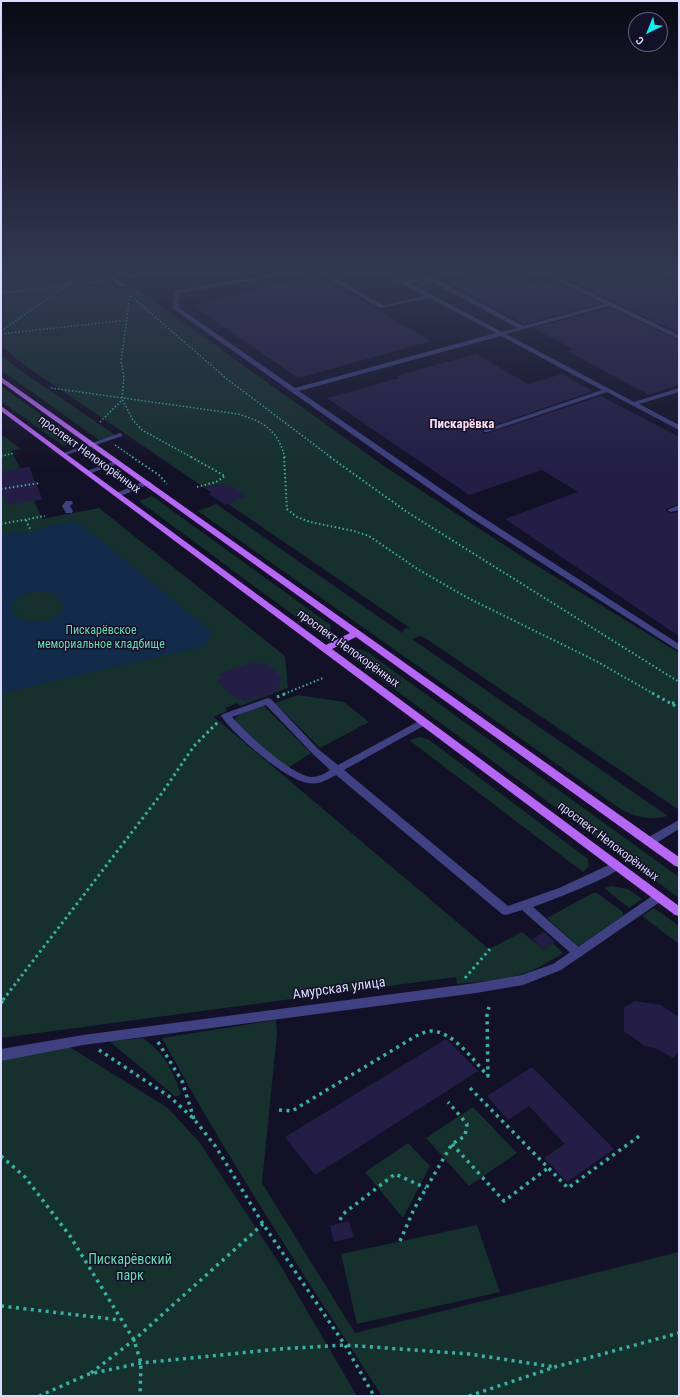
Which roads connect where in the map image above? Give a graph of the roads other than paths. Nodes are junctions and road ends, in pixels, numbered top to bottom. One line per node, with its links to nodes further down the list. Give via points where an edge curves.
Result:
1 (221, 340): 7 (lane)
2 (478, 340): 7 (lane)
3 (513, 340): 5 (lane)
4 (1, 379): 13 (main road, проспект Непокорённых)
5 (607, 390): 8 (lane); 11 (lane)
6 (679, 390): 8 (lane)
7 (293, 391): 24 (lane, via 470,513)
8 (634, 404): 10 (lane)
9 (1, 408): 14 (main road, проспект Непокорённых)
10 (679, 428)
11 (486, 431)
12 (120, 435): 13 (lane)
13 (93, 444): 14 (lane); 15 (main road, проспект Непокорённых)
14 (64, 454): 16 (main road, проспект Непокорённых)
15 (118, 462): 16 (lane); 17 (main road, проспект Непокорённых)
16 (88, 472): 18 (main road, проспект Непокорённых)
17 (148, 483): 18 (lane); 23 (main road, проспект Непокорённых)
18 (118, 494): 25 (main road, проспект Непокорённых)
19 (69, 503): 22 (lane, via 66,506)
20 (679, 507): 21 (lane)
21 (670, 510)
22 (69, 511)
23 (357, 633): 25 (main road); 29 (main road, проспект Непокорённых)
24 (679, 648)
25 (324, 649): 26 (main road, проспект Непокорённых)
26 (424, 722): 27 (lane); 31 (main road, проспект Непокорённых)
27 (336, 770): 27 (lane, via 318,780 301,780 287,771 226,716 268,701); 33 (lane, via 506,911)
28 (679, 824): 29 (street)
29 (649, 842): 30 (main road, проспект Непокорённых)
30 (679, 863)
31 (617, 866): 32 (main road, проспект Непокорённых); 33 (lane)
32 (659, 897): 34 (main road, проспект Непокорённых); 35 (street, Амурская улица)
33 (525, 906): 35 (lane)
34 (679, 912)
35 (578, 952): 36 (street, Амурская улица, via 557,967 523,980 83,1040)
36 (1, 1055)

